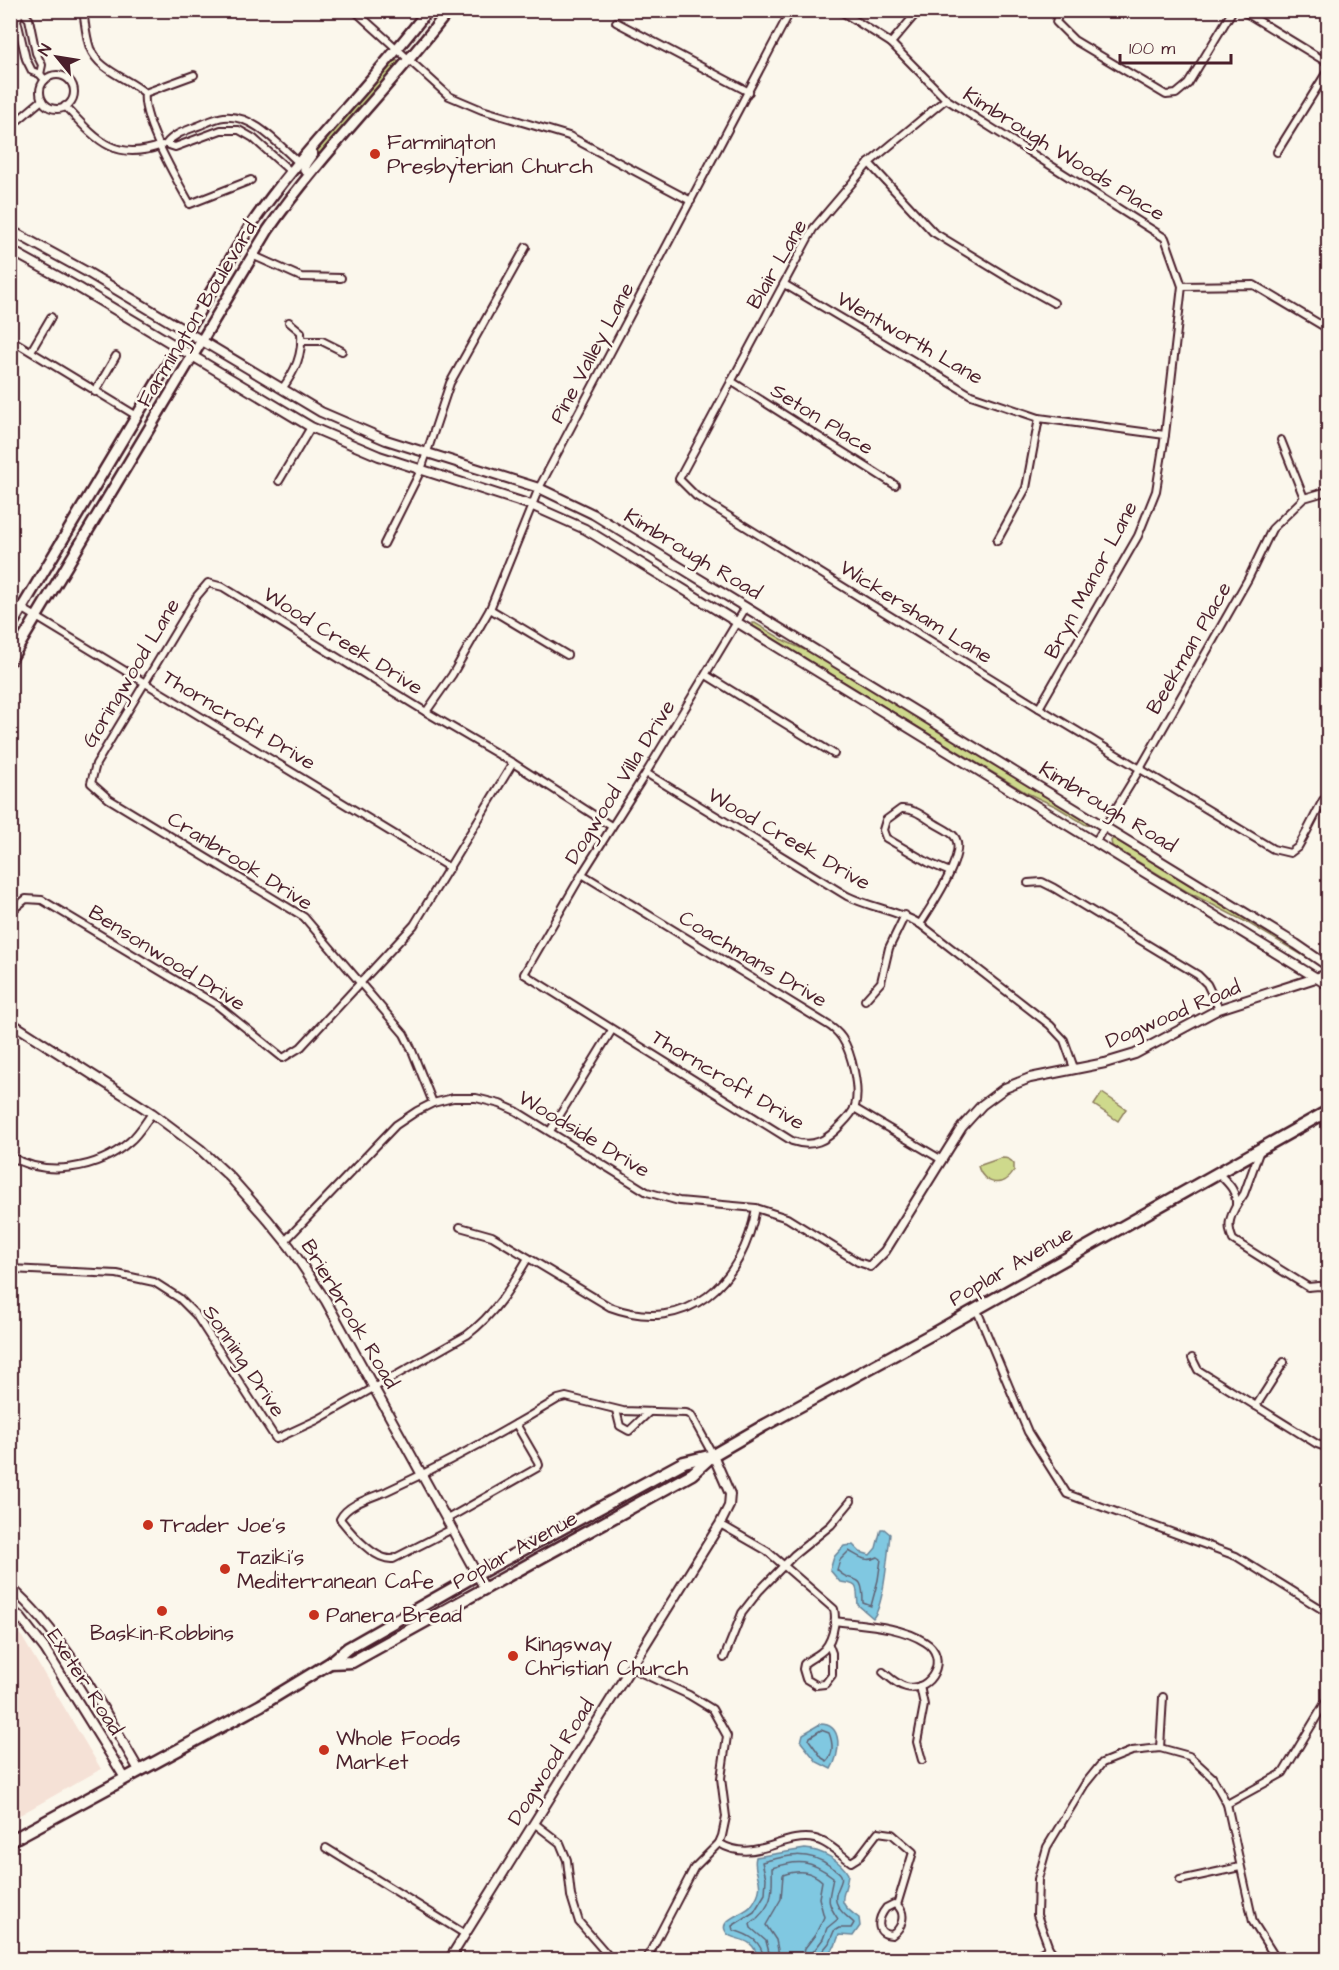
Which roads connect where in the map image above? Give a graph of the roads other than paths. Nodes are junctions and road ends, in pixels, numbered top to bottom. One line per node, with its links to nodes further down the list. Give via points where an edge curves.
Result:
1 (21, 10): 15 (street, via 28,19); 16 (street, via 17,20)
2 (82, 10): 24 (street, via 90,48 96,57)
3 (354, 10): 14 (street)
4 (428, 10): 14 (main road, Farmington Boulevard)
5 (449, 10): 17 (main road, Farmington Boulevard)
6 (791, 10): 23 (street, Pine Valley Lane)
7 (839, 10): 13 (street, Kimbrough Woods Place)
8 (919, 10): 13 (street)
9 (1060, 10): 10 (street, via 1056,22 1074,40 1166,94 1176,94 1188,84)
10 (1233, 10)
11 (1241, 10): 18 (street)
12 (616, 22): 23 (street)
13 (891, 43): 25 (street, Kimbrough Woods Place)
14 (396, 50): 17 (street); 32 (main road, Farmington Boulevard, via 345,108)
15 (36, 51): 16 (street); 20 (street, via 42,65)
16 (25, 55): 20 (street, via 32,71)
17 (409, 61): 32 (main road, Farmington Boulevard); 35 (street, via 449,96 569,136)
18 (1329, 63)
19 (1329, 70): 30 (street)
20 (40, 74): 22 (street)
21 (195, 75): 24 (street)
22 (45, 80): 26 (street, via 40,89); 27 (street, via 56,75 71,82 74,93)
23 (749, 92): 35 (street, Pine Valley Lane)
24 (146, 93): 29 (street, via 144,102)
25 (946, 99): 31 (street, Blair Lane); 42 (street, Kimbrough Woods Place, via 1165,238)
26 (42, 100): 27 (street, via 55,109); 28 (street)
27 (65, 106): 29 (street, via 97,139 113,147 139,152)
28 (10, 127)
29 (163, 145): 32 (street, via 184,131 224,117 232,118 263,131); 33 (street, via 175,147 221,130 239,130); 34 (street, via 190,204)
30 (1277, 152)
31 (869, 163): 41 (street, Blair Lane, via 813,229); 43 (street, via 933,232)
32 (304, 169): 33 (main road, Farmington Boulevard); 39 (main road, Farmington Boulevard)
33 (290, 171): 47 (main road, Farmington Boulevard, via 249,228)
34 (251, 180)
35 (691, 201): 69 (street, Pine Valley Lane)
36 (10, 230): 47 (street, Kimbrough Road)
37 (526, 247): 64 (street, via 450,383)
38 (10, 250): 51 (street, Kimbrough Road)
39 (252, 255): 40 (street, via 301,277); 49 (main road, Farmington Boulevard)
40 (341, 278)
41 (784, 284): 56 (street, Blair Lane); 60 (street, Wentworth Lane, via 971,395)
42 (1182, 286): 46 (street, via 1254,285); 62 (street, Bryn Manor Lane)
43 (1054, 303)
44 (51, 317): 52 (street)
45 (290, 322): 50 (street, via 301,332)
46 (1329, 329)
47 (186, 333): 49 (street, Kimbrough Road); 51 (main road, Farmington Boulevard)
48 (10, 339): 52 (street)
49 (201, 341): 55 (main road, Farmington Boulevard); 57 (street, Kimbrough Road)
50 (301, 341): 53 (street, via 322,341); 57 (street, via 298,361)
51 (178, 348): 55 (street, Kimbrough Road); 59 (main road, Farmington Boulevard)
52 (31, 351): 58 (street)
53 (342, 351)
54 (116, 356): 58 (street)
55 (193, 357): 61 (street, Kimbrough Road); 80 (main road, Farmington Boulevard)
56 (730, 381): 66 (street, Blair Lane); 68 (street, Seton Place)
57 (282, 389): 64 (street, Kimbrough Road, via 321,412 386,440)
58 (95, 392): 59 (street)
59 (137, 416): 78 (main road, Farmington Boulevard)
60 (1040, 418): 62 (street, Wentworth Lane); 73 (street, via 1026,488)
61 (311, 427): 65 (street, Kimbrough Road); 67 (street)
62 (1165, 435): 87 (street, Bryn Manor Lane, via 1156,491 1138,536)
63 (1281, 440): 71 (street)
64 (428, 452): 65 (street); 69 (street, Kimbrough Road)
65 (421, 470): 72 (street, Kimbrough Road); 74 (street)
66 (679, 479): 87 (street, Wickersham Lane, via 696,496)
67 (279, 481)
68 (895, 484)
69 (539, 488): 72 (street, Pine Valley Lane); 77 (street, Kimbrough Road, via 593,514)
70 (1329, 491): 71 (street, Beekman Place)
71 (1304, 498): 91 (street, Beekman Place, via 1272,529 1248,579)
72 (531, 505): 79 (street, Pine Valley Lane); 81 (street, Kimbrough Road, via 585,530)
73 (997, 541)
74 (384, 544)
75 (208, 583): 86 (street, Goringwood Lane); 88 (street, Wood Creek Drive, via 223,587)
76 (10, 601): 78 (street, Thorncroft Drive)
77 (746, 607): 81 (street, Dogwood Villa Drive); 96 (street, Kimbrough Road)
78 (22, 608): 80 (street, Thorncroft Drive); 82 (main road, Farmington Boulevard)
79 (489, 609): 83 (street); 88 (street, Pine Valley Lane)
80 (37, 617): 84 (main road, Farmington Boulevard); 86 (street, Thorncroft Drive)
81 (737, 622): 85 (street, Dogwood Villa Drive); 97 (street, Kimbrough Road)
82 (10, 628)
83 (567, 654)
84 (10, 661)
85 (706, 675): 89 (street); 92 (street, Dogwood Villa Drive)
86 (145, 683): 93 (street, Goringwood Lane, via 96,764); 98 (street, Thorncroft Drive)
87 (1039, 708): 91 (street, Wickersham Lane)
88 (426, 712): 90 (street, Wood Creek Drive)
89 (834, 754)
90 (513, 763): 95 (street, Wood Creek Drive); 98 (street)
91 (1141, 767): 94 (street, Wickersham Lane, via 1273,849 1290,853); 96 (street, Beekman Place)
92 (646, 773): 95 (street, Dogwood Villa Drive); 103 (street, Wood Creek Drive, via 847,896)
93 (91, 783): 109 (street, Cranbrook Drive, via 109,800 304,917)
94 (1323, 800)
95 (611, 826): 100 (street, Dogwood Villa Drive)
96 (1105, 826): 97 (street, Beekman Place); 105 (street, Kimbrough Road)
97 (1096, 841): 108 (street, Kimbrough Road)
98 (450, 868): 109 (street, via 414,925)
99 (950, 872): 99 (street, via 957,852 955,836 906,809 886,820 886,837); 104 (street)
100 (582, 874): 106 (street, Dogwood Villa Drive); 117 (street, Coachmans Drive, via 834,1029 844,1041 854,1070)
101 (1028, 883): 112 (street, via 1048,885 1198,975)
102 (10, 912): 109 (street, Bensonwood Drive, via 26,898 42,900 217,1005 283,1058 301,1047)
103 (905, 915): 104 (street, Wood Creek Drive); 111 (street, via 889,948 881,982)
104 (920, 924): 115 (street, Wood Creek Drive, via 1050,1025 1064,1040)
105 (1329, 966)
106 (524, 974): 114 (street, Thorncroft Drive)
107 (1329, 974): 108 (street, Dogwood Road)
108 (1319, 977): 110 (street, Kimbrough Road); 112 (street, Dogwood Road)
109 (360, 981): 116 (street, Cranbrook Drive, via 404,1034)
110 (1329, 985)
111 (865, 1000)
112 (1219, 1010): 115 (street, Dogwood Road, via 1135,1054)
113 (10, 1022): 119 (street, Brierbrook Road)
114 (612, 1030): 117 (street, Thorncroft Drive, via 801,1144 825,1140); 120 (street)
115 (1074, 1068): 123 (street, Dogwood Road, via 1030,1077 992,1096 971,1115)
116 (433, 1103): 120 (street, Woodside Drive, via 465,1097 490,1101); 128 (street, Woodside Drive, via 396,1125)
117 (854, 1108): 123 (street)
118 (1329, 1111): 121 (main road, Poplar Avenue)
119 (152, 1113): 122 (street, via 130,1142 107,1157 81,1166 46,1168); 128 (street, Brierbrook Road, via 225,1172)
120 (550, 1131): 126 (street, Woodside Drive, via 648,1191 679,1201)
121 (1260, 1149): 124 (main road, Poplar Avenue); 125 (street)
122 (10, 1156)
123 (942, 1160): 130 (street, Dogwood Road, via 885,1251)
124 (1218, 1173): 125 (street, via 1232,1186); 133 (main road, Poplar Avenue)
125 (1236, 1206): 132 (street, via 1228,1228 1233,1240 1308,1287)
126 (756, 1208): 129 (street, via 749,1236 730,1274 704,1298 660,1316 620,1310 603,1303); 130 (street, Woodside Drive, via 787,1218)
127 (460, 1227): 129 (street, via 492,1236)
128 (285, 1241): 136 (street, Brierbrook Road, via 317,1287)
129 (528, 1258): 136 (street, via 504,1298 478,1327)
130 (870, 1266)
131 (10, 1269): 136 (street, Sonning Drive, via 117,1274 162,1287 196,1315 276,1439)
132 (1329, 1288)
133 (976, 1308): 142 (main road, Poplar Avenue); 153 (street, via 1028,1432 1067,1494 1236,1557)
134 (1192, 1358): 137 (street, via 1198,1370)
135 (1284, 1362): 137 (street)
136 (374, 1388): 143 (street, Brierbrook Road)
137 (1256, 1406): 141 (street)
138 (616, 1410): 139 (street); 139 (street, via 620,1426 628,1431); 140 (street, via 566,1396)
139 (649, 1412): 142 (street, via 691,1415)
140 (516, 1425): 143 (street); 145 (street, via 538,1462 537,1468)
141 (1329, 1448)
142 (712, 1455): 146 (street, Dogwood Road, via 730,1494); 149 (main road, Poplar Avenue, via 684,1462); 151 (main road, Poplar Avenue, via 692,1474)
143 (422, 1474): 145 (street, Brierbrook Road); 147 (street, via 355,1505 340,1519 385,1560)
144 (851, 1501): 148 (street, via 831,1525)
145 (447, 1519): 147 (street, Brierbrook Road)
146 (720, 1524): 148 (street, via 767,1551); 158 (street, Dogwood Road)
147 (452, 1529): 149 (street, Brierbrook Road)
148 (783, 1566): 154 (street, via 831,1605); 156 (street, via 742,1612)
149 (478, 1574): 151 (street, Brierbrook Road); 157 (main road, Poplar Avenue, via 348,1648)
150 (10, 1587): 165 (street, Exeter Road, via 59,1638)
151 (485, 1589): 157 (main road, Poplar Avenue, via 352,1662)
152 (10, 1610): 166 (street, Exeter Road, via 45,1649)
153 (1329, 1613)
154 (835, 1621): 155 (street); 160 (street, via 901,1632 927,1643 938,1661 936,1671)
155 (829, 1645): 155 (street, via 804,1664 806,1679 816,1685 825,1684 832,1675)
156 (724, 1658)
157 (330, 1663): 165 (main road, Poplar Avenue)
158 (631, 1668): 168 (street, Dogwood Road); 170 (street, via 712,1709 727,1736 721,1778 726,1817)
159 (882, 1672): 160 (street, via 904,1687)
160 (920, 1686): 164 (street, via 924,1705 917,1742)
161 (1163, 1697): 163 (street)
162 (1329, 1698): 167 (street, via 1283,1773)
163 (1160, 1748): 167 (street, via 1190,1756 1212,1777); 176 (street, via 1132,1750 1102,1763 1047,1846 1038,1880 1037,1915)
164 (922, 1760)
165 (140, 1770): 166 (main road, Poplar Avenue)
166 (125, 1778): 169 (main road, Poplar Avenue)
167 (1227, 1803): 172 (street)
168 (534, 1822): 175 (street, Dogwood Road); 178 (street, via 560,1843 579,1922)
169 (10, 1841)
170 (719, 1843): 174 (street, via 740,1851 815,1839 851,1862 878,1832 892,1834 913,1852); 179 (street, via 694,1868)
171 (326, 1848): 175 (street)
172 (1240, 1867): 173 (street); 182 (street, via 1253,1922)
173 (1180, 1880)
174 (897, 1905): 174 (street, via 886,1908 881,1915 879,1926 883,1933 892,1935 900,1927 903,1915)
175 (465, 1934): 177 (street, Dogwood Road)
176 (1049, 1948): 180 (street); 181 (street)
177 (450, 1959)
178 (612, 1959)
179 (646, 1959)
180 (1029, 1959)
181 (1059, 1959)
182 (1277, 1959)

